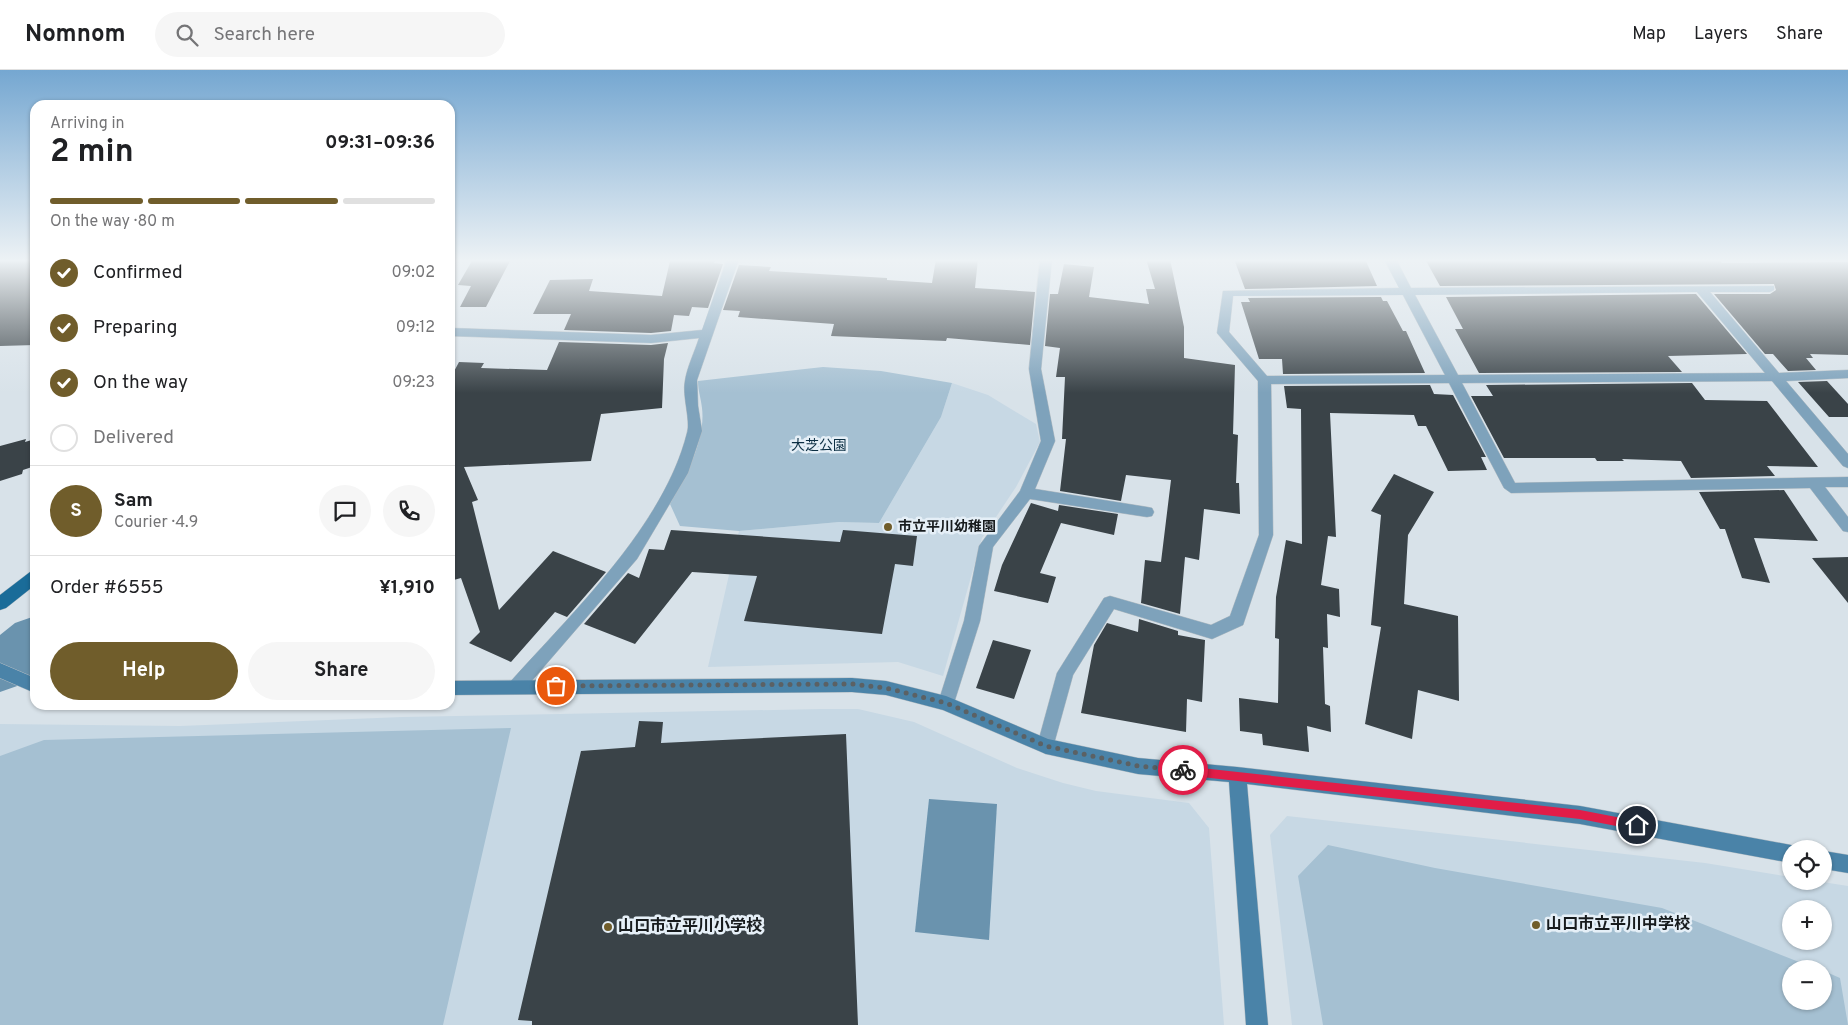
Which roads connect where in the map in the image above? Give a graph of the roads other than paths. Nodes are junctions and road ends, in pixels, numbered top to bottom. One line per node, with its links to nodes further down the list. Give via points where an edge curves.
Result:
1 (719, 304): 7 (street)
2 (1042, 304): 15 (street, via 1035,369 1048,441)
3 (1226, 304): 11 (street, via 1223,333)
4 (1415, 304): 10 (street)
5 (1713, 304): 9 (street)
6 (455, 332): 7 (street, via 651,339)
7 (709, 333): 22 (street, via 691,380 695,431 681,473 632,555)
8 (1848, 374): 9 (street)
9 (1776, 377): 10 (street); 12 (street)
10 (1455, 378): 11 (street); 13 (street, via 1511,488)
11 (1264, 380): 25 (street, via 1266,535 1238,620 1212,632 1110,602 1065,672)
12 (1848, 463)
13 (1813, 482): 14 (street); 17 (street)
14 (1848, 482)
15 (1026, 492): 16 (street); 24 (street, via 986,546 972,621)
16 (1147, 512)
17 (1848, 527)
18 (30, 580): 19 (main road)
19 (0, 604)
20 (0, 670): 21 (street)
21 (30, 683)
22 (517, 686): 23 (street); 24 (street, via 852,684 886,688)
23 (455, 688)
24 (946, 703): 25 (street)
25 (1046, 746): 26 (street, via 1138,766)
26 (1237, 775): 27 (street, via 1580,814); 30 (street)
27 (1782, 852)
28 (1832, 861): 29 (street)
29 (1848, 864)
30 (1257, 1025)

